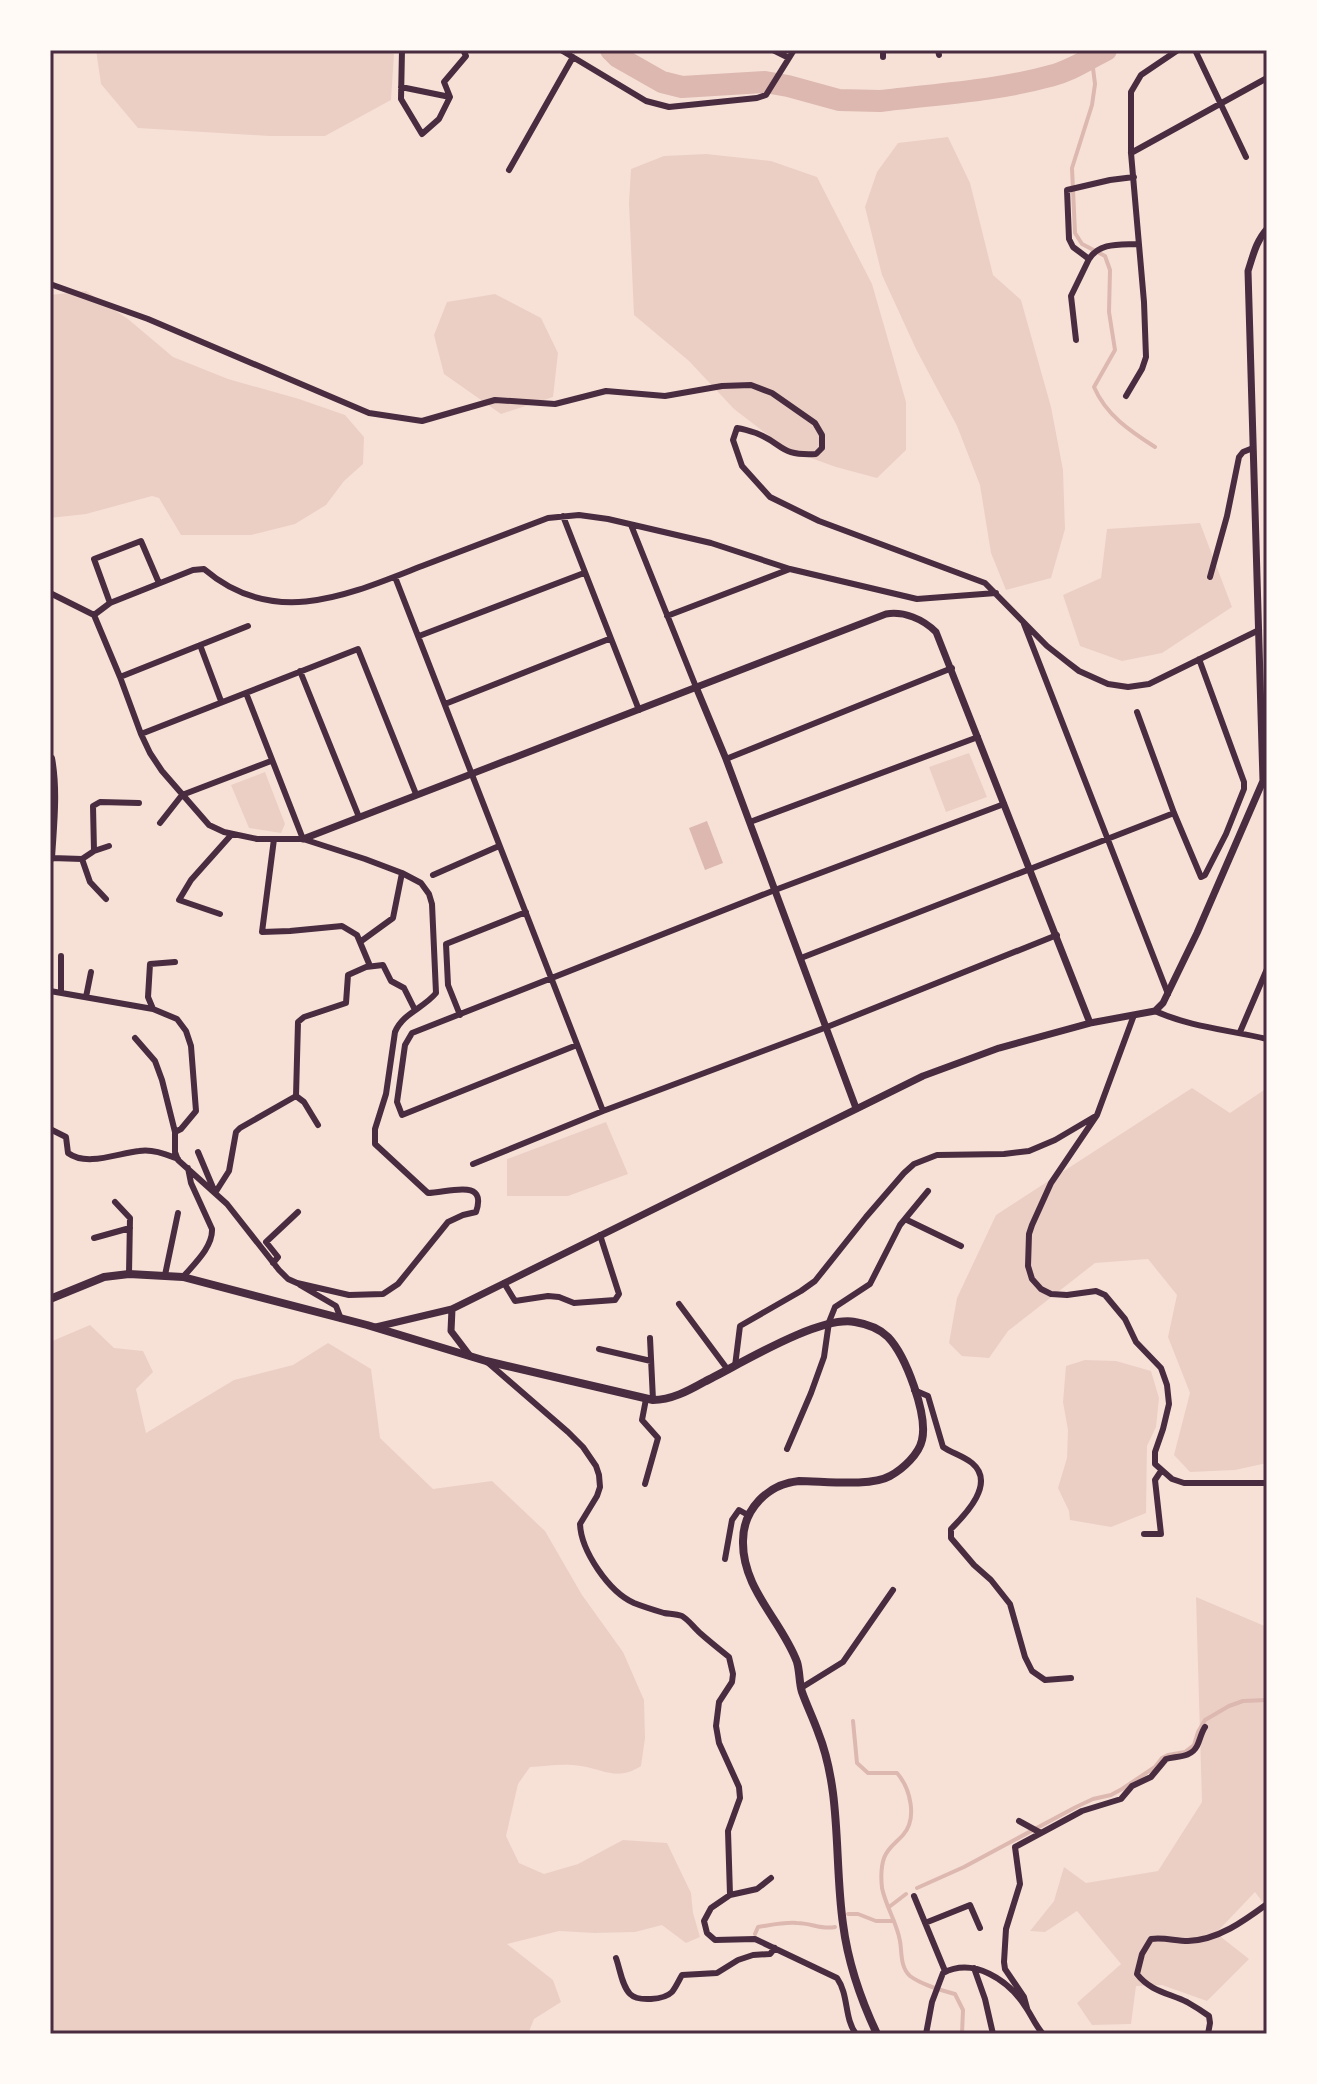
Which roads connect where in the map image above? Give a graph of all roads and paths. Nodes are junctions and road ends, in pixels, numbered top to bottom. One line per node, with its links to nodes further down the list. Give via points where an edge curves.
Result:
1 (402, 50): 11 (street)
2 (463, 50): 12 (street, via 466,56 444,82)
3 (561, 50): 8 (street)
4 (773, 50): 9 (street)
5 (794, 50): 9 (street)
6 (1177, 50): 14 (street, via 1141,75 1131,92)
7 (1195, 50): 13 (street)
8 (573, 57): 9 (street, via 646,101 669,107 766,95); 16 (street)
9 (789, 58)
10 (1267, 78): 13 (street)
11 (401, 87): 12 (street); 12 (street, via 401,99 422,134 439,119)
12 (450, 97)
13 (1219, 103): 14 (street); 15 (street)
14 (1131, 153): 17 (street)
15 (1246, 157)
16 (509, 170)
17 (1134, 177): 19 (street); 20 (street, via 1067,190 1069,239)
18 (1267, 229): 24 (street, via 1248,271)
19 (1138, 244): 20 (street, via 1103,246); 23 (street, via 1146,357)
20 (1091, 256): 22 (street, via 1071,296)
21 (50, 284): 33 (street, via 148,319 369,413 422,421 495,400 555,404 606,391 665,396 751,385 815,423 822,435 816,454 798,455 737,428 733,440 742,466 770,497 819,521 985,583)
22 (1076, 340)
23 (1126, 396)
24 (1253, 448): 30 (street, via 1239,457); 41 (street)
25 (563, 516): 26 (street); 28 (street); 29 (street)
26 (631, 525): 27 (street); 37 (street)
27 (790, 569): 34 (street); 37 (street)
28 (584, 573): 42 (street); 43 (street)
29 (395, 577): 31 (street, via 338,596 288,603 255,598 204,569); 42 (street)
30 (1210, 577)
31 (159, 583): 35 (street); 35 (street, via 141,541 94,559)
32 (50, 593): 36 (street)
33 (996, 593): 34 (street); 39 (street)
34 (917, 599): 38 (street)
35 (110, 603): 36 (street)
36 (94, 615): 48 (street)
37 (667, 616): 49 (street)
38 (911, 617): 46 (street, via 936,632); 49 (street, via 886,614)
39 (1023, 621): 45 (street, via 1079,671 1108,684 1149,684); 74 (street)
40 (248, 626): 44 (street)
41 (1259, 630): 45 (street); 62 (street)
42 (419, 636): 52 (street)
43 (609, 639): 52 (street); 53 (street)
44 (200, 645): 48 (street); 51 (street)
45 (1199, 659): 67 (street, via 1244,782 1226,834 1201,877)
46 (952, 668): 56 (street); 58 (street)
47 (300, 671): 50 (street); 63 (street, via 358,649); 68 (street)
48 (120, 677): 55 (street)
49 (696, 687): 53 (street); 58 (street)
50 (246, 693): 51 (street); 59 (street)
51 (221, 701): 55 (street)
52 (445, 704): 61 (street)
53 (639, 710): 61 (street)
54 (1137, 712): 67 (street)
55 (141, 734): 64 (street)
56 (978, 737): 66 (street); 69 (street)
57 (52, 758): 79 (street)
58 (726, 759): 69 (street)
59 (271, 761): 64 (street); 73 (street)
60 (1267, 772): 62 (street)
61 (471, 774): 63 (street); 76 (street)
62 (1263, 781): 98 (street)
63 (416, 794): 68 (street)
64 (182, 795): 70 (street); 71 (street, via 209,825)
65 (139, 803): 77 (street, via 93,806)
66 (1004, 804): 80 (street); 83 (street)
67 (1174, 813): 74 (street)
68 (359, 817): 73 (street)
69 (750, 822): 83 (street)
70 (160, 823)
71 (232, 834): 72 (street); 86 (street, via 179,900)
72 (274, 839): 73 (street); 88 (street, via 262,932 342,926)
73 (303, 839): 81 (street)
74 (1107, 839): 80 (street); 98 (street)
75 (109, 846): 77 (street)
76 (499, 846): 82 (street); 85 (street)
77 (94, 851): 78 (street)
78 (82, 859): 79 (street); 84 (street, via 90,882)
79 (51, 860)
80 (1031, 869): 87 (street); 90 (street)
81 (402, 873): 88 (street, via 393,918); 101 (street, via 421,883 432,904 436,993)
82 (433, 875)
83 (775, 890): 90 (street); 95 (street)
84 (106, 899)
85 (526, 912): 95 (street); 103 (street, via 446,944 448,985)
86 (220, 914)
87 (1057, 935): 105 (street); 106 (street)
88 (360, 942): 92 (street)
89 (61, 956): 97 (street)
90 (801, 958): 106 (street)
91 (175, 962): 100 (street, via 150,964 148,997)
92 (370, 966): 101 (street, via 383,965); 111 (street, via 348,975 346,1003 298,1022)
93 (1267, 969): 107 (street)
94 (91, 972): 99 (street)
95 (552, 979): 103 (street); 110 (street)
96 (50, 991): 97 (street)
97 (61, 993): 99 (street)
98 (1168, 995): 102 (street)
99 (86, 997): 100 (street)
100 (153, 1009): 117 (street, via 182,1024 193,1058 196,1111)
101 (415, 1010): 136 (street, via 395,1032 375,1144 428,1193 473,1190 478,1209 448,1222 398,1284 383,1294 349,1295)
102 (1155, 1011): 104 (street); 107 (street, via 1174,1020)
103 (460, 1015): 110 (street, via 412,1033 405,1045 397,1102 402,1115)
104 (1134, 1015): 105 (street); 114 (street)
105 (1090, 1023): 112 (street, via 954,1063)
106 (827, 1027): 112 (street); 113 (street)
107 (1240, 1032): 109 (street)
108 (135, 1038): 117 (street, via 155,1061)
109 (1267, 1039)
110 (577, 1045): 113 (street)
111 (296, 1096): 115 (street); 123 (street, via 236,1132 229,1171)
112 (856, 1108): 129 (street)
113 (603, 1111): 120 (street)
114 (1097, 1115): 149 (street, via 1029,1151 937,1155 914,1164 815,1281 740,1326); 153 (street, via 1051,1183 1029,1234 1028,1266 1032,1279 1051,1294 1105,1295 1136,1342 1161,1368 1169,1404 1154,1456)
115 (318, 1125)
116 (50, 1129): 119 (street, via 68,1139 68,1153 75,1158 141,1150)
117 (175, 1132): 119 (street)
118 (198, 1152): 123 (street)
119 (178, 1160): 121 (street)
120 (473, 1164)
121 (188, 1168): 123 (street); 135 (street, via 212,1237)
122 (928, 1191): 127 (street)
123 (215, 1193): 132 (street)
124 (115, 1202): 128 (street, via 130,1218)
125 (298, 1212): 132 (street, via 266,1242 278,1257)
126 (178, 1213): 134 (street)
127 (905, 1219): 131 (street); 142 (street, via 870,1284 835,1307)
128 (130, 1228): 130 (street); 133 (street)
129 (600, 1235): 137 (street); 137 (street, via 619,1294 615,1300 574,1303 548,1296 515,1301)
130 (94, 1238)
131 (961, 1246)
132 (273, 1263): 136 (street)
133 (129, 1274): 134 (main road); 138 (main road, via 104,1277)
134 (165, 1275): 135 (main road)
135 (183, 1277): 141 (main road)
136 (297, 1283): 141 (street, via 336,1306)
137 (504, 1283): 140 (street)
138 (50, 1299)
139 (679, 1304): 149 (street)
140 (452, 1309): 143 (street); 146 (street, via 451,1331)
141 (341, 1319): 143 (main road)
142 (829, 1322): 149 (main road); 150 (main road, via 853,1321 887,1336); 152 (street, via 824,1357)
143 (375, 1328): 146 (main road)
144 (650, 1338): 148 (street)
145 (599, 1349): 148 (street)
146 (470, 1356): 147 (main road)
147 (486, 1361): 151 (main road); 166 (street, via 568,1432 596,1466 600,1487 580,1527 604,1577 631,1601 684,1617 729,1657 732,1682 719,1702 716,1726 740,1798 728,1831)
148 (651, 1361): 151 (street)
149 (732, 1368): 151 (main road, via 669,1398)
150 (914, 1390): 156 (main road, via 922,1412 922,1442 889,1477 871,1482 788,1482 768,1493); 160 (street, via 928,1396 943,1447 975,1465 980,1476 974,1502 951,1529 951,1538 1010,1604 1032,1671 1045,1680)
151 (650, 1400): 155 (street, via 642,1420 658,1438)
152 (787, 1449)
153 (1161, 1471): 154 (street, via 1184,1483); 157 (street, via 1155,1480 1161,1534)
154 (1267, 1483)
155 (645, 1484)
156 (748, 1515): 158 (street, via 739,1510 732,1520); 161 (main road, via 745,1560 755,1589 797,1663)
157 (1144, 1534)
158 (725, 1559)
159 (893, 1590): 161 (street, via 843,1662)
160 (1071, 1678)
161 (801, 1688): 177 (main road, via 830,1778 849,1962)
162 (1205, 1727): 164 (street, via 1197,1748 1166,1759 1121,1799)
163 (1019, 1821): 164 (street)
164 (1039, 1832): 175 (street, via 1015,1847 1020,1884 1005,1941 1005,1969)
165 (771, 1878): 166 (street, via 757,1889)
166 (730, 1895): 171 (street, via 711,1908 704,1921 707,1933 715,1940 755,1939)
167 (914, 1896): 169 (street)
168 (1267, 1904): 181 (street, via 1213,1937 1151,1939 1142,1954 1137,1974 1154,1990 1209,2016)
169 (925, 1923): 170 (street, via 970,1905); 174 (street)
170 (980, 1928)
171 (775, 1948): 172 (street, via 717,1973 682,1975 665,1997 653,1998 628,1992); 176 (street, via 837,1978)
172 (616, 1958)
173 (974, 1968): 174 (street); 175 (street, via 1010,1987); 179 (street)
174 (945, 1971): 178 (street)
175 (1027, 2008): 180 (street)
176 (856, 2034)
177 (877, 2034)
178 (926, 2034)
179 (993, 2034)
180 (1043, 2034)
181 (1208, 2034)

